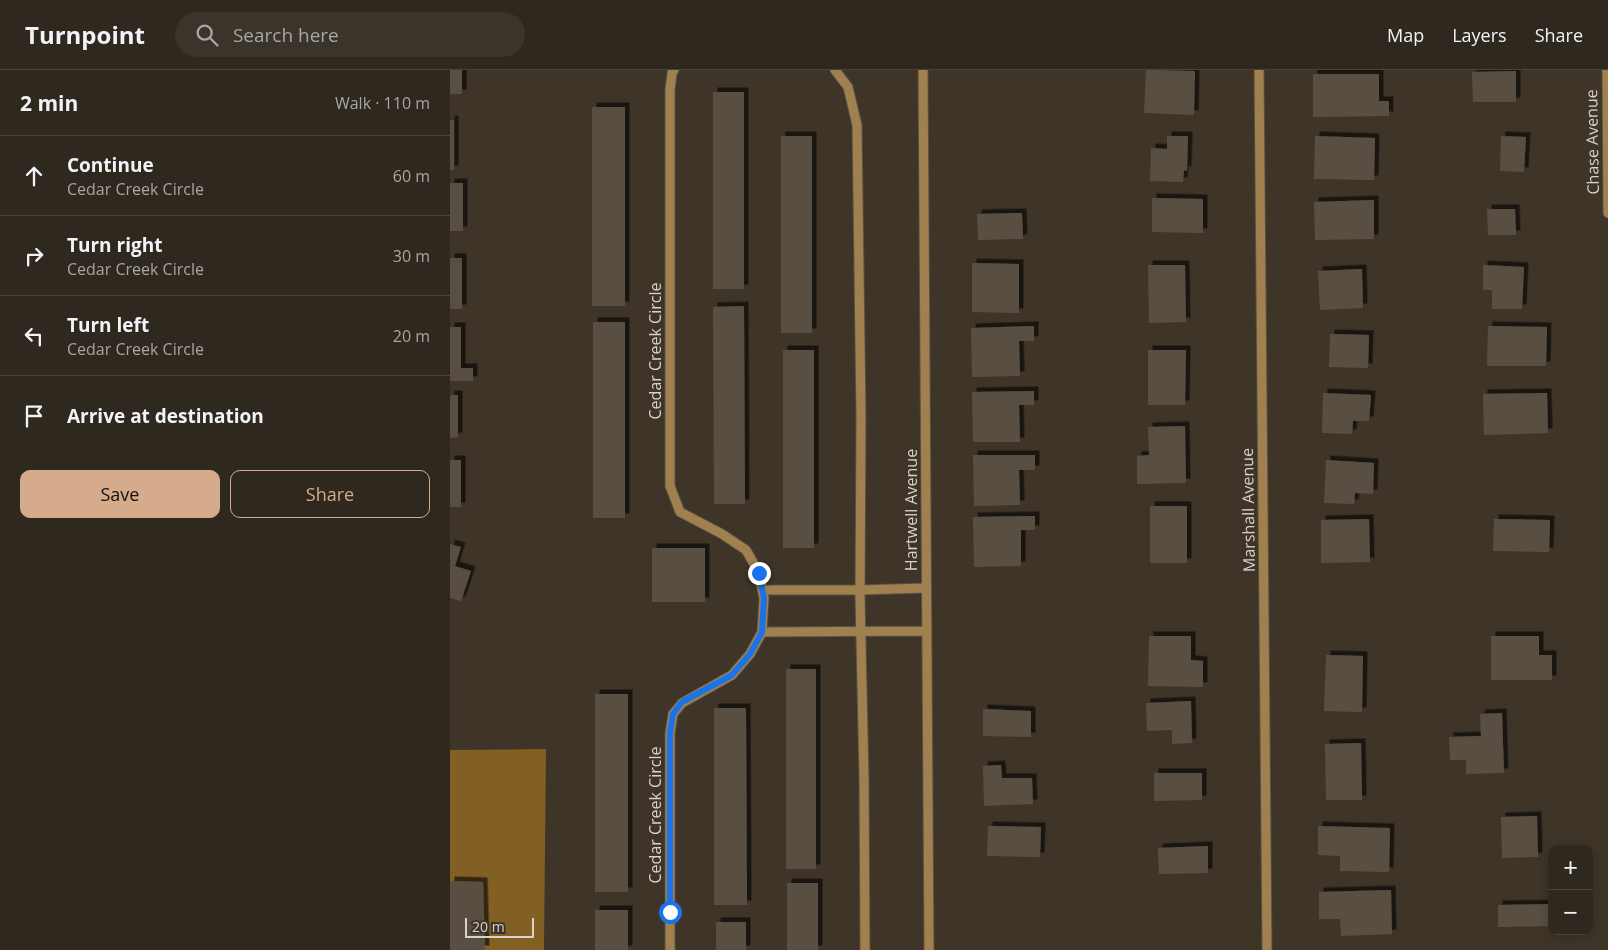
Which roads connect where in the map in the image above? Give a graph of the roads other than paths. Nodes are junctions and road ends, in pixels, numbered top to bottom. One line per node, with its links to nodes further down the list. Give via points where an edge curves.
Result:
1 (674, 70): 8 (street, Cedar Creek Circle, via 670,90 670,486 680,512 746,550 759,573)
2 (835, 70): 9 (street, via 848,88 857,125)
3 (922, 70): 7 (street, Hartwell Avenue)
4 (1259, 70): 16 (street, Marshall Avenue)
5 (1607, 70): 6 (street, Chase Avenue)
6 (1608, 213)
7 (926, 588): 9 (street); 10 (street, Hartwell Avenue)
8 (762, 590): 9 (street); 11 (street, Cedar Creek Circle)
9 (860, 590): 12 (street)
10 (927, 631): 12 (street); 15 (street, Hartwell Avenue)
11 (762, 632): 12 (street); 13 (street, Cedar Creek Circle, via 750,654 732,675 682,702 673,714 670,733)
12 (860, 632): 14 (street)
13 (670, 950)
14 (865, 950)
15 (929, 950)
16 (1267, 950)

